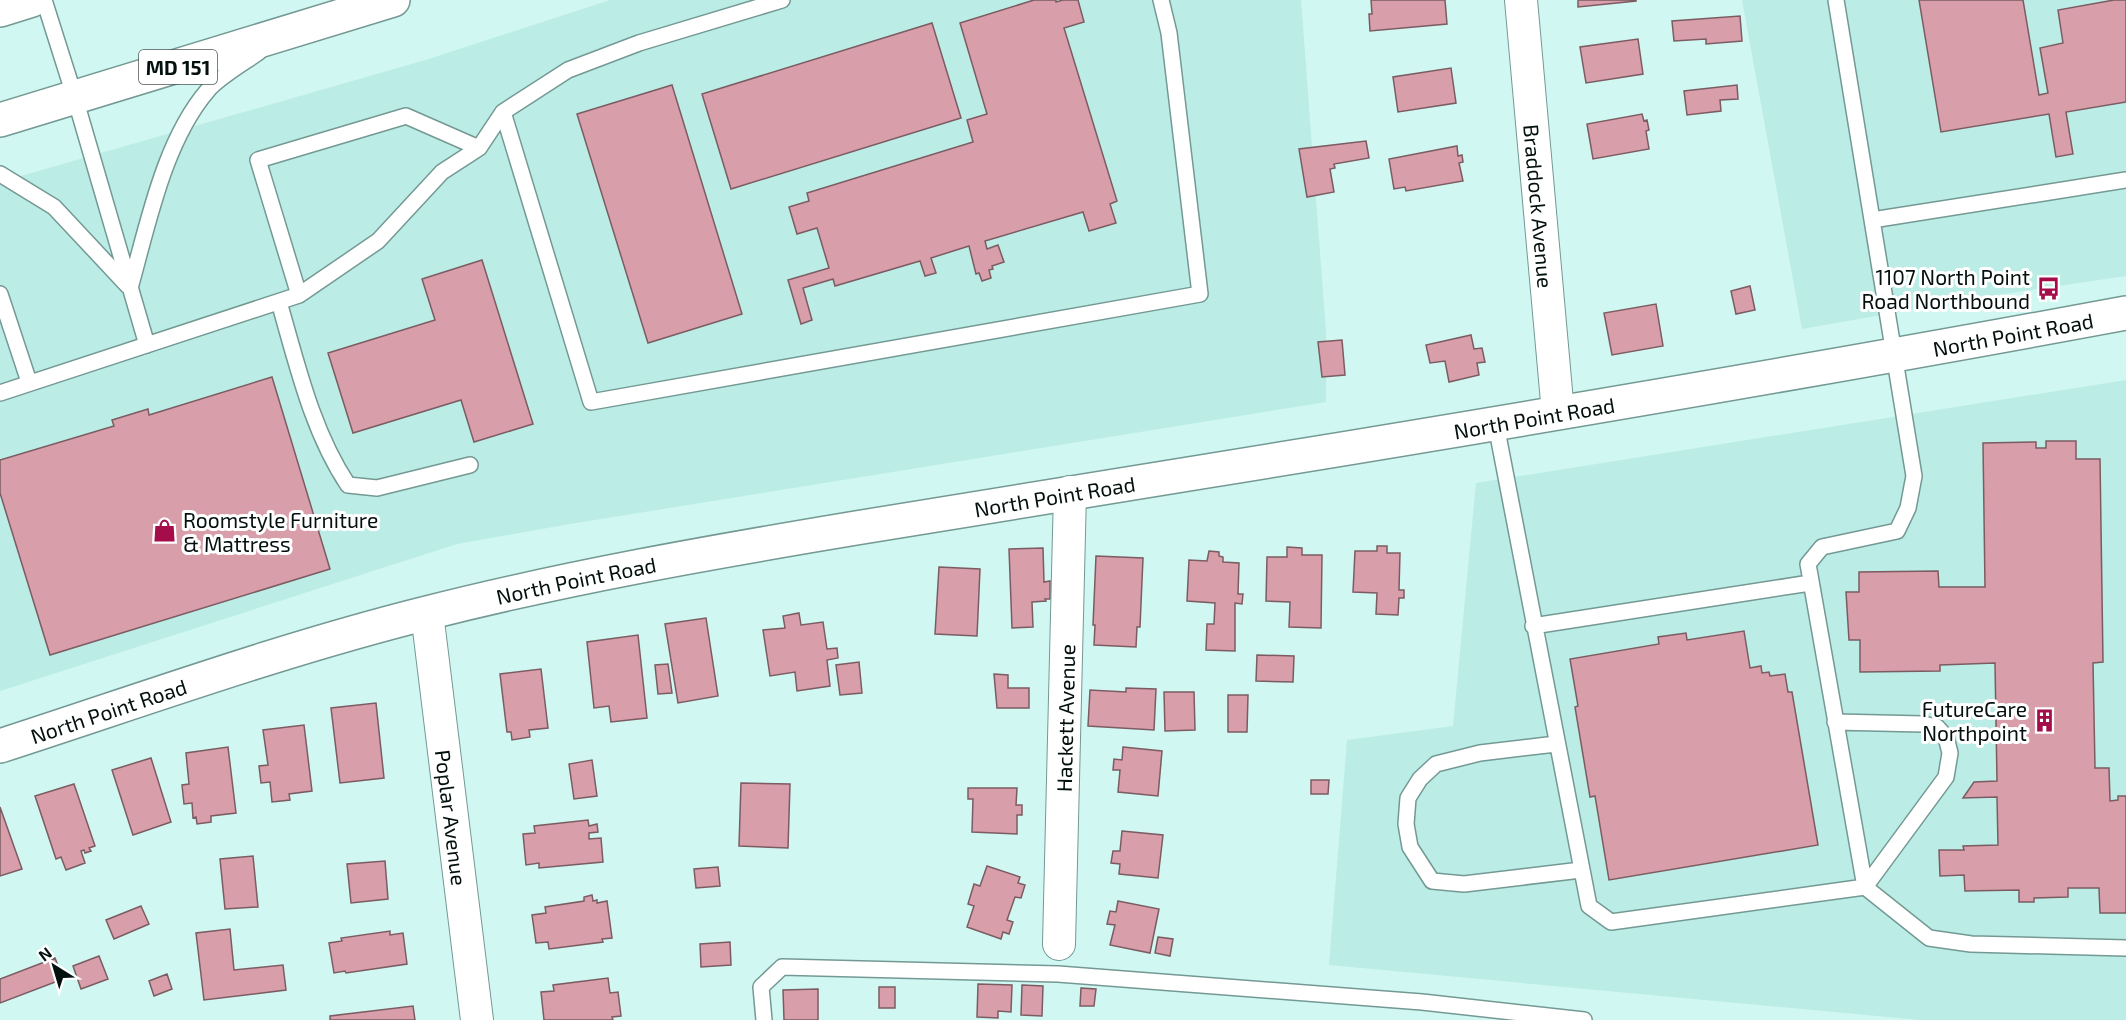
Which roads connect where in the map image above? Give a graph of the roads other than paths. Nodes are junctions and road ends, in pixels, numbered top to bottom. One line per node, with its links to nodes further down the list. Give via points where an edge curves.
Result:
1 (32, 0): 8 (street)
2 (44, 0): 10 (lane)
3 (393, 0): 9 (street, MD 151)
4 (782, 0): 11 (lane, via 639,43 568,70)
5 (1161, 0): 11 (lane, via 1169,33 1200,294 591,402)
6 (1521, 0): 26 (street, Braddock Avenue)
7 (1836, 0): 16 (lane)
8 (0, 10)
9 (282, 35): 10 (street, MD 151); 17 (lane, via 209,89 175,141)
10 (75, 98): 12 (street, MD 151); 17 (lane)
11 (503, 112): 13 (lane)
12 (0, 120)
13 (479, 148): 19 (lane, via 442,172 378,241); 19 (lane, via 406,116 258,160)
14 (0, 174): 17 (lane, via 54,207)
15 (2126, 180): 16 (lane)
16 (1872, 220): 23 (lane)
17 (130, 288): 22 (lane)
18 (0, 294): 24 (lane)
19 (299, 294): 20 (lane)
20 (279, 302): 22 (lane); 28 (lane, via 332,462 348,485 377,488)
21 (2126, 313): 23 (street, North Point Road)
22 (147, 345): 24 (lane)
23 (1894, 356): 26 (street, North Point Road); 30 (lane, via 1914,476 1908,508 1897,531 1822,547 1808,564)
24 (29, 382): 25 (lane)
25 (0, 393)
26 (1558, 413): 27 (street, North Point Road)
27 (1496, 424): 29 (street, North Point Road); 32 (lane)
28 (470, 465)
29 (1070, 492): 31 (street, North Point Road, via 717,552); 38 (street, Hackett Avenue)
30 (1810, 583): 32 (lane); 33 (lane)
31 (427, 613): 35 (street, North Point Road, via 310,646); 40 (street, Poplar Avenue)
32 (1533, 626): 34 (lane)
33 (1835, 722): 37 (lane); 37 (lane, via 1937,726 1946,737 1950,753 1946,777)
34 (1556, 744): 36 (lane); 36 (lane, via 1480,753 1436,764 1408,798 1406,824 1410,847 1432,881 1464,884)
35 (0, 746)
36 (1581, 870): 37 (lane, via 1589,906 1611,922)
37 (1865, 887): 39 (lane, via 1929,938 1971,944)
38 (1059, 944)
39 (2126, 948)
40 (477, 1020)
41 (764, 1020): 42 (lane, via 761,987 782,967 1058,974 1422,1002)
42 (1584, 1020)

